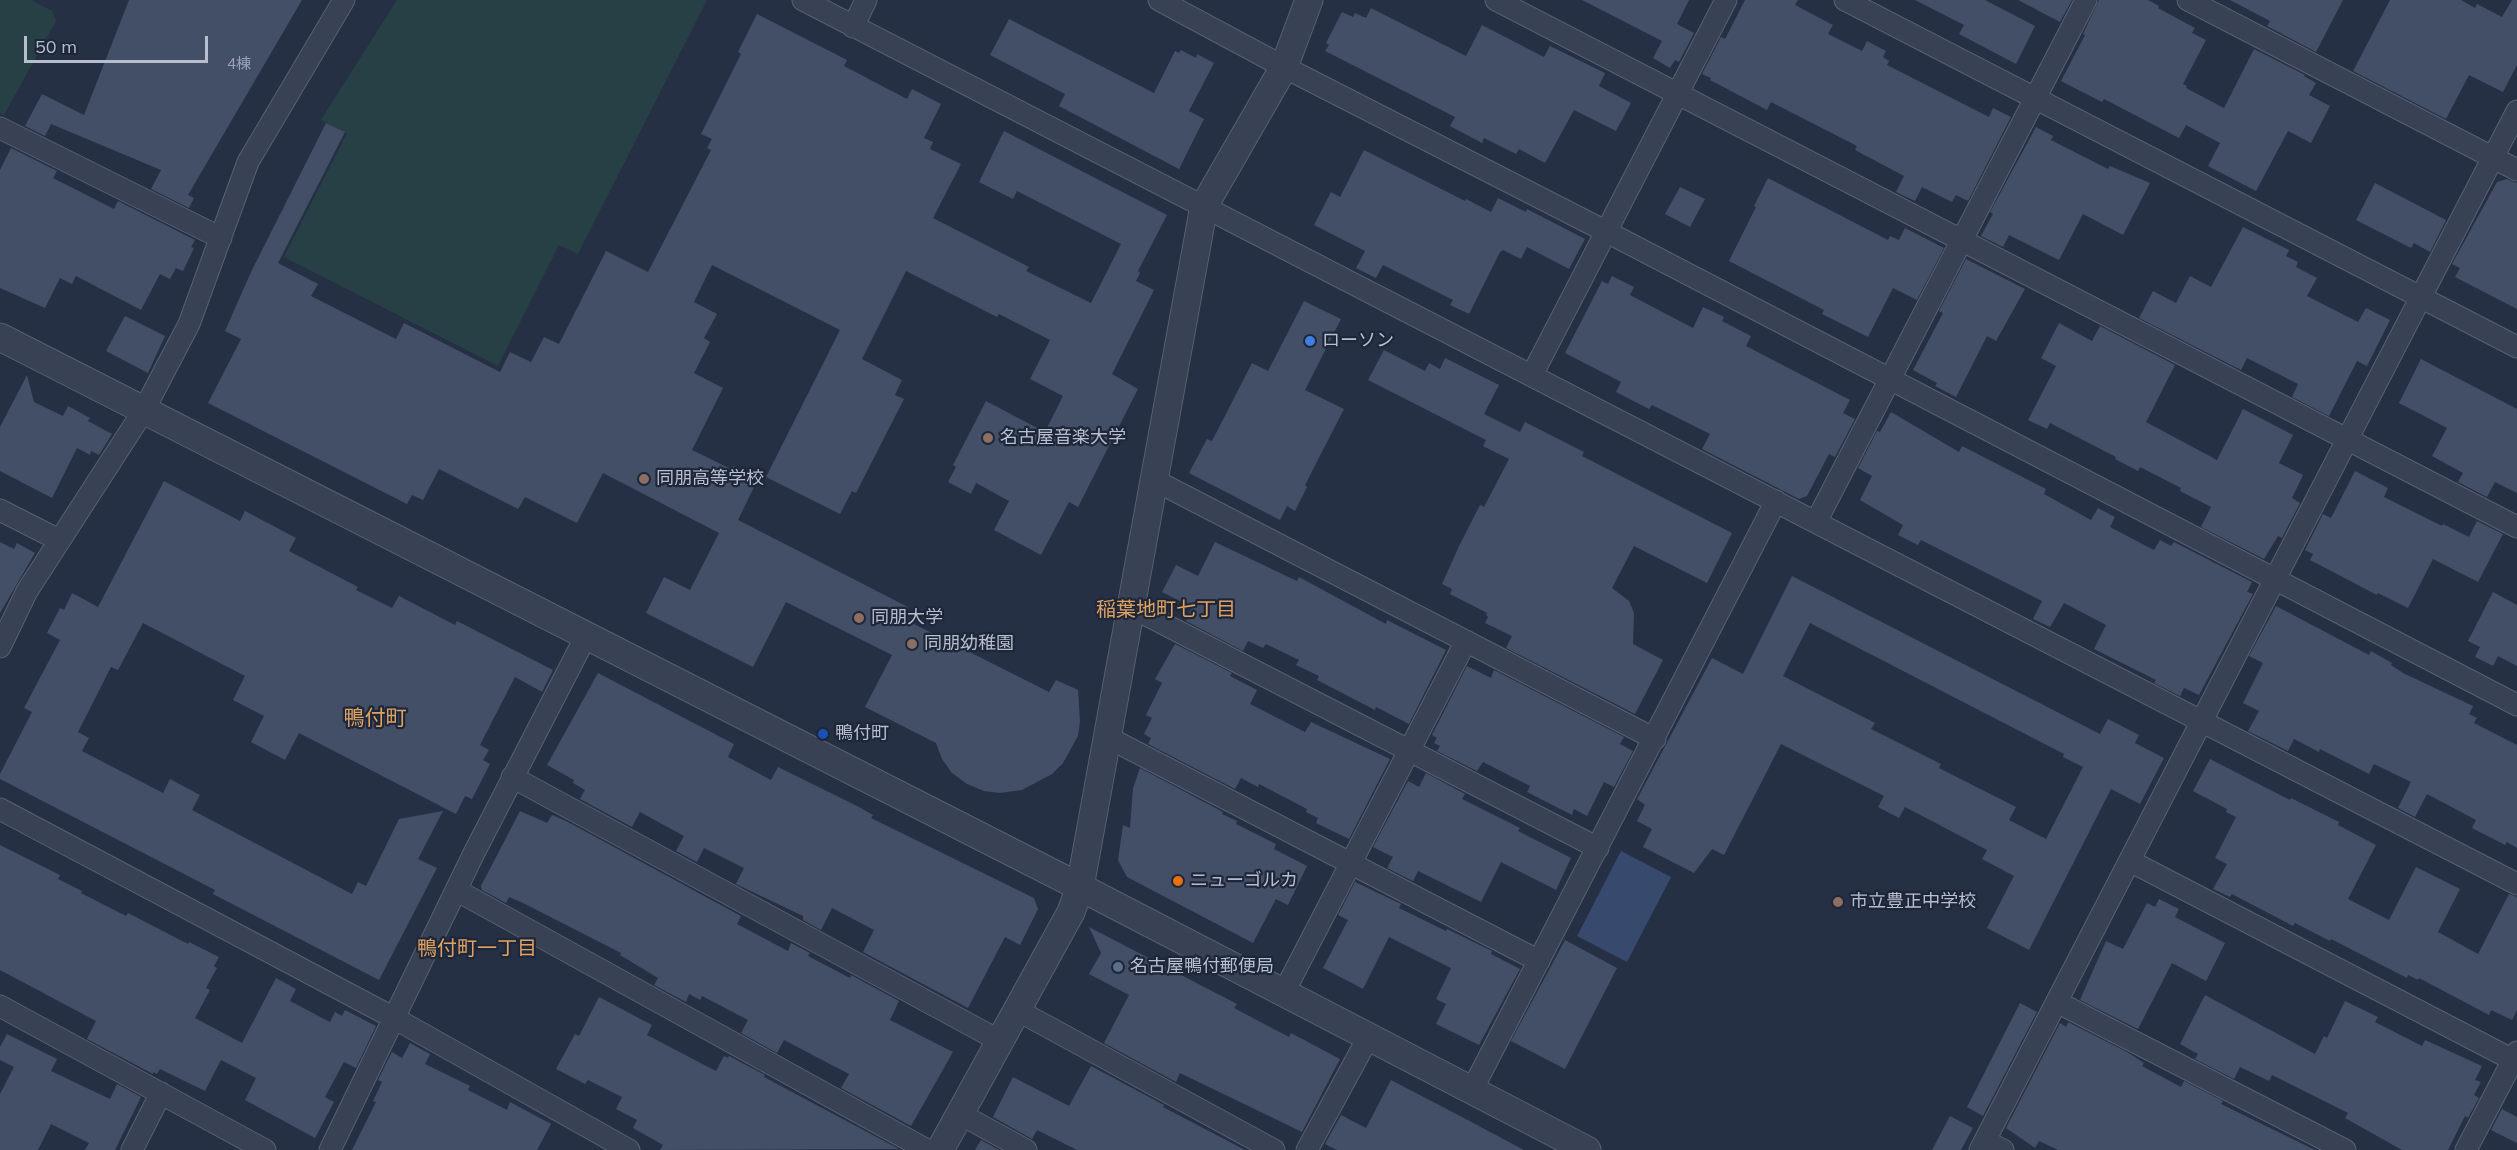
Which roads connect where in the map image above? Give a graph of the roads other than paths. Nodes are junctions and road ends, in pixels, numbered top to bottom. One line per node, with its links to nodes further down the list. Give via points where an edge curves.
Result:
1 (344, 0): 21 (street, via 248,162)
2 (803, 0): 11 (street)
3 (866, 0): 11 (street)
4 (1159, 0): 12 (street)
5 (1309, 0): 12 (street)
6 (1496, 0): 13 (street)
7 (1726, 0): 13 (street)
8 (1845, 0): 14 (street)
9 (2086, 0): 14 (street)
10 (2188, 0): 17 (street)
11 (853, 27): 19 (street)
12 (1284, 68): 19 (street); 20 (street)
13 (1678, 94): 20 (street); 22 (street)
14 (2036, 98): 22 (street); 23 (street)
15 (2517, 111): 17 (street)
16 (0, 128): 21 (street)
17 (2493, 158): 18 (street); 23 (street)
18 (2517, 170)
19 (1204, 206): 26 (street); 30 (street)
20 (1607, 232): 26 (street); 27 (street)
21 (221, 238): 28 (street, via 189,324)
22 (1962, 241): 27 (street); 29 (street)
23 (2420, 297): 25 (street); 29 (street)
24 (0, 337): 28 (street)
25 (2517, 347)
26 (1532, 375): 31 (street)
27 (1890, 380): 33 (street); 36 (street)
28 (144, 410): 35 (street); 38 (street)
29 (2347, 439): 34 (street); 36 (street)
30 (1154, 480): 37 (street); 39 (street)
31 (1776, 501): 33 (street); 44 (street)
32 (0, 510): 35 (street)
33 (1816, 522): 42 (street)
34 (2517, 527)
35 (58, 540): 40 (street)
36 (2274, 580): 41 (street); 42 (street)
37 (1131, 607): 43 (street); 45 (street)
38 (586, 636): 46 (street); 52 (street)
39 (1466, 641): 44 (street); 45 (street)
40 (0, 647)
41 (2517, 705)
42 (2202, 721): 49 (street); 51 (street)
43 (1107, 737): 50 (street); 52 (street)
44 (1656, 739): 48 (street)
45 (1410, 751): 48 (street); 50 (street)
46 (512, 777): 53 (street); 61 (street)
47 (0, 809): 59 (street)
48 (1598, 848): 54 (street)
49 (2130, 861): 56 (street); 62 (street)
50 (1351, 864): 54 (street); 55 (street)
51 (2517, 885)
52 (1080, 887): 55 (street); 58 (street, via 1071,912)
53 (456, 890): 59 (street); 71 (street)
54 (1539, 962): 63 (street)
55 (1284, 992): 60 (street)
56 (2057, 1002): 66 (street); 77 (street)
57 (0, 1006): 64 (street)
58 (1017, 1010): 61 (street); 74 (street)
59 (394, 1018): 69 (street); 70 (street)
60 (1369, 1036): 63 (street); 75 (street)
61 (1000, 1041): 65 (street)
62 (2516, 1058): 78 (street)
63 (1472, 1090): 76 (street)
64 (161, 1093): 67 (street); 68 (street)
65 (960, 1114): 72 (street); 73 (street)
66 (1989, 1147)
67 (132, 1150)
68 (265, 1150)
69 (330, 1150)
70 (629, 1150)
71 (927, 1150)
72 (940, 1150)
73 (1026, 1150)
74 (1274, 1150)
75 (1307, 1150)
76 (1587, 1150)
77 (2345, 1150)
78 (2466, 1150)

